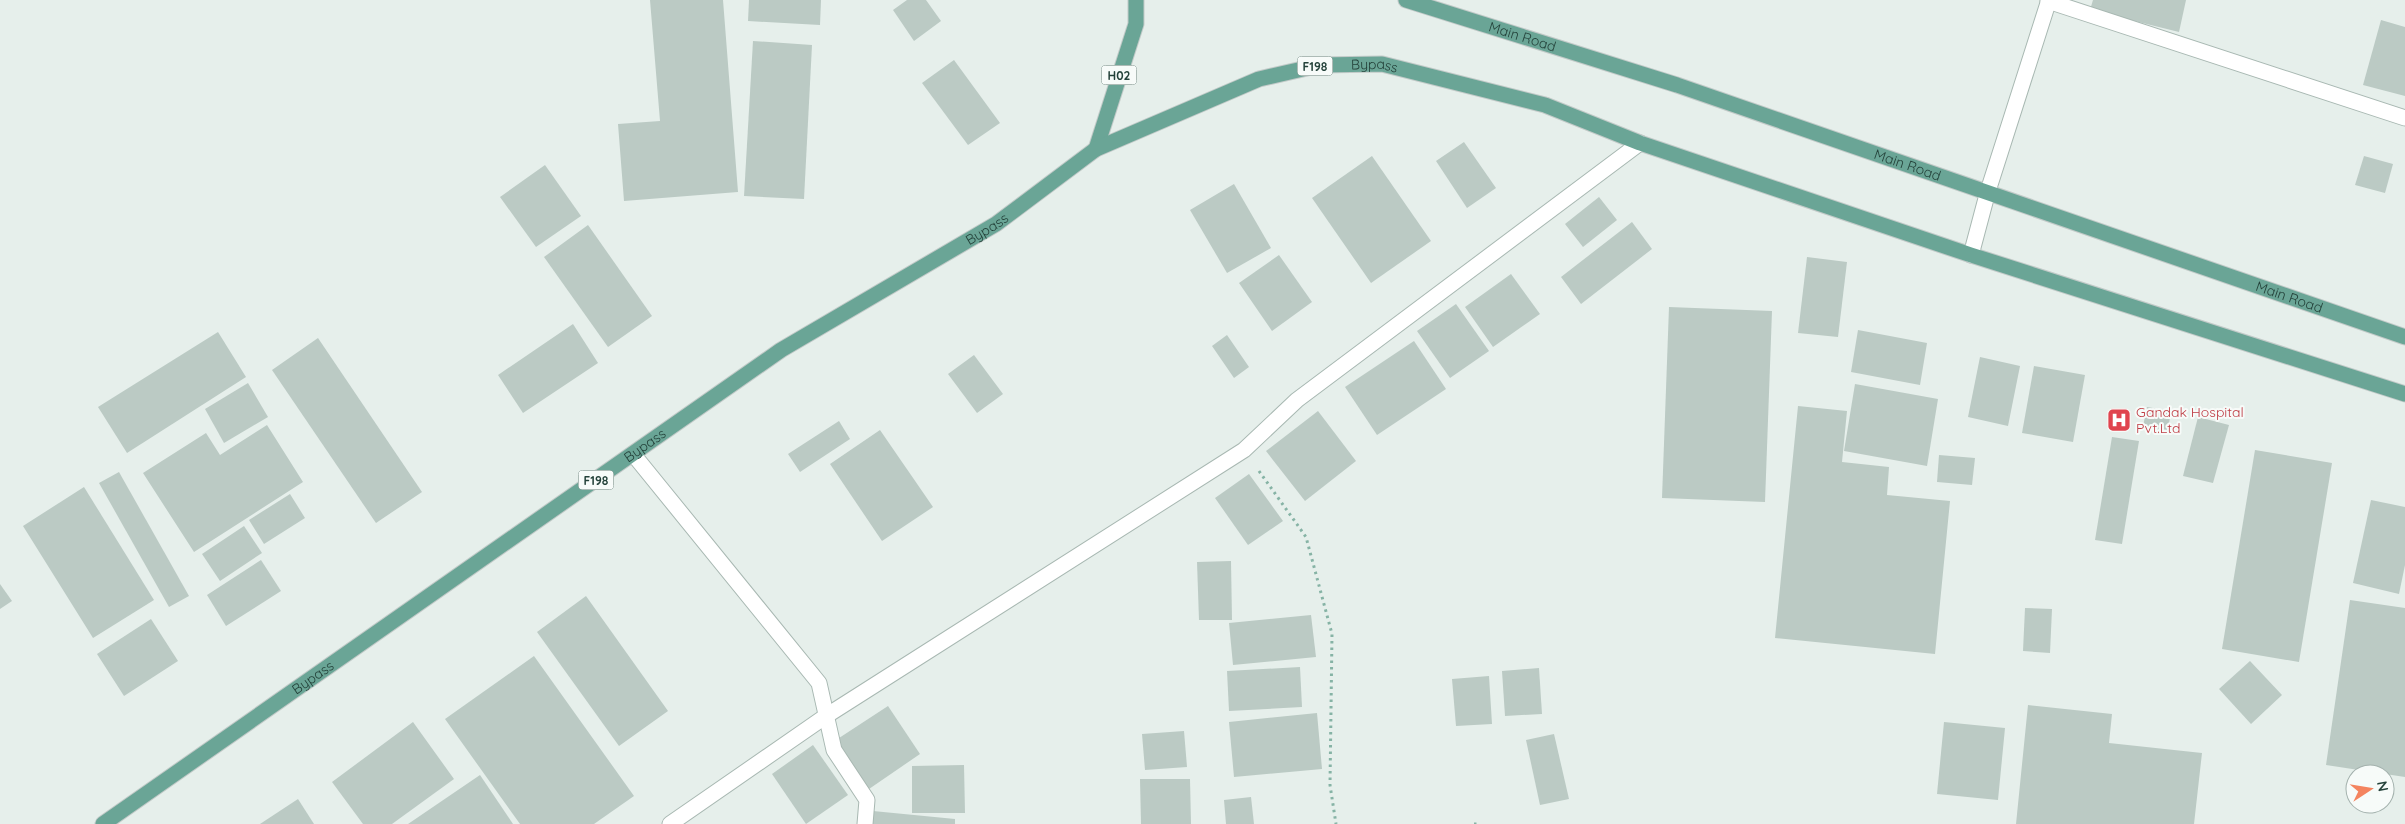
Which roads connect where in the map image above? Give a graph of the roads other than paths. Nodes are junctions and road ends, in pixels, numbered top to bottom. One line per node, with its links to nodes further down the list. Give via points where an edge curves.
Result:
1 (1136, 0): 6 (main road, H02, via 1136,24)
2 (1406, 0): 7 (main road, Main Road, via 1677,85)
3 (2049, 1): 4 (street); 7 (street)
4 (2405, 118)
5 (1640, 143): 6 (main road, Bypass / F198, via 1545,105 1382,64 1320,65 1259,79); 8 (main road); 12 (street, via 1297,400 1244,450)
6 (1096, 149): 11 (main road, Bypass / F198, via 996,224 781,350)
7 (1988, 191): 8 (street); 9 (main road, Main Road)
8 (1971, 255): 10 (main road)
9 (2405, 337)
10 (2405, 394)
11 (633, 454): 12 (street, via 819,683); 13 (main road, Bypass / F198)
12 (826, 716): 14 (street); 15 (street, via 834,750 867,800)
13 (104, 824)
14 (670, 824)
15 (865, 824)

